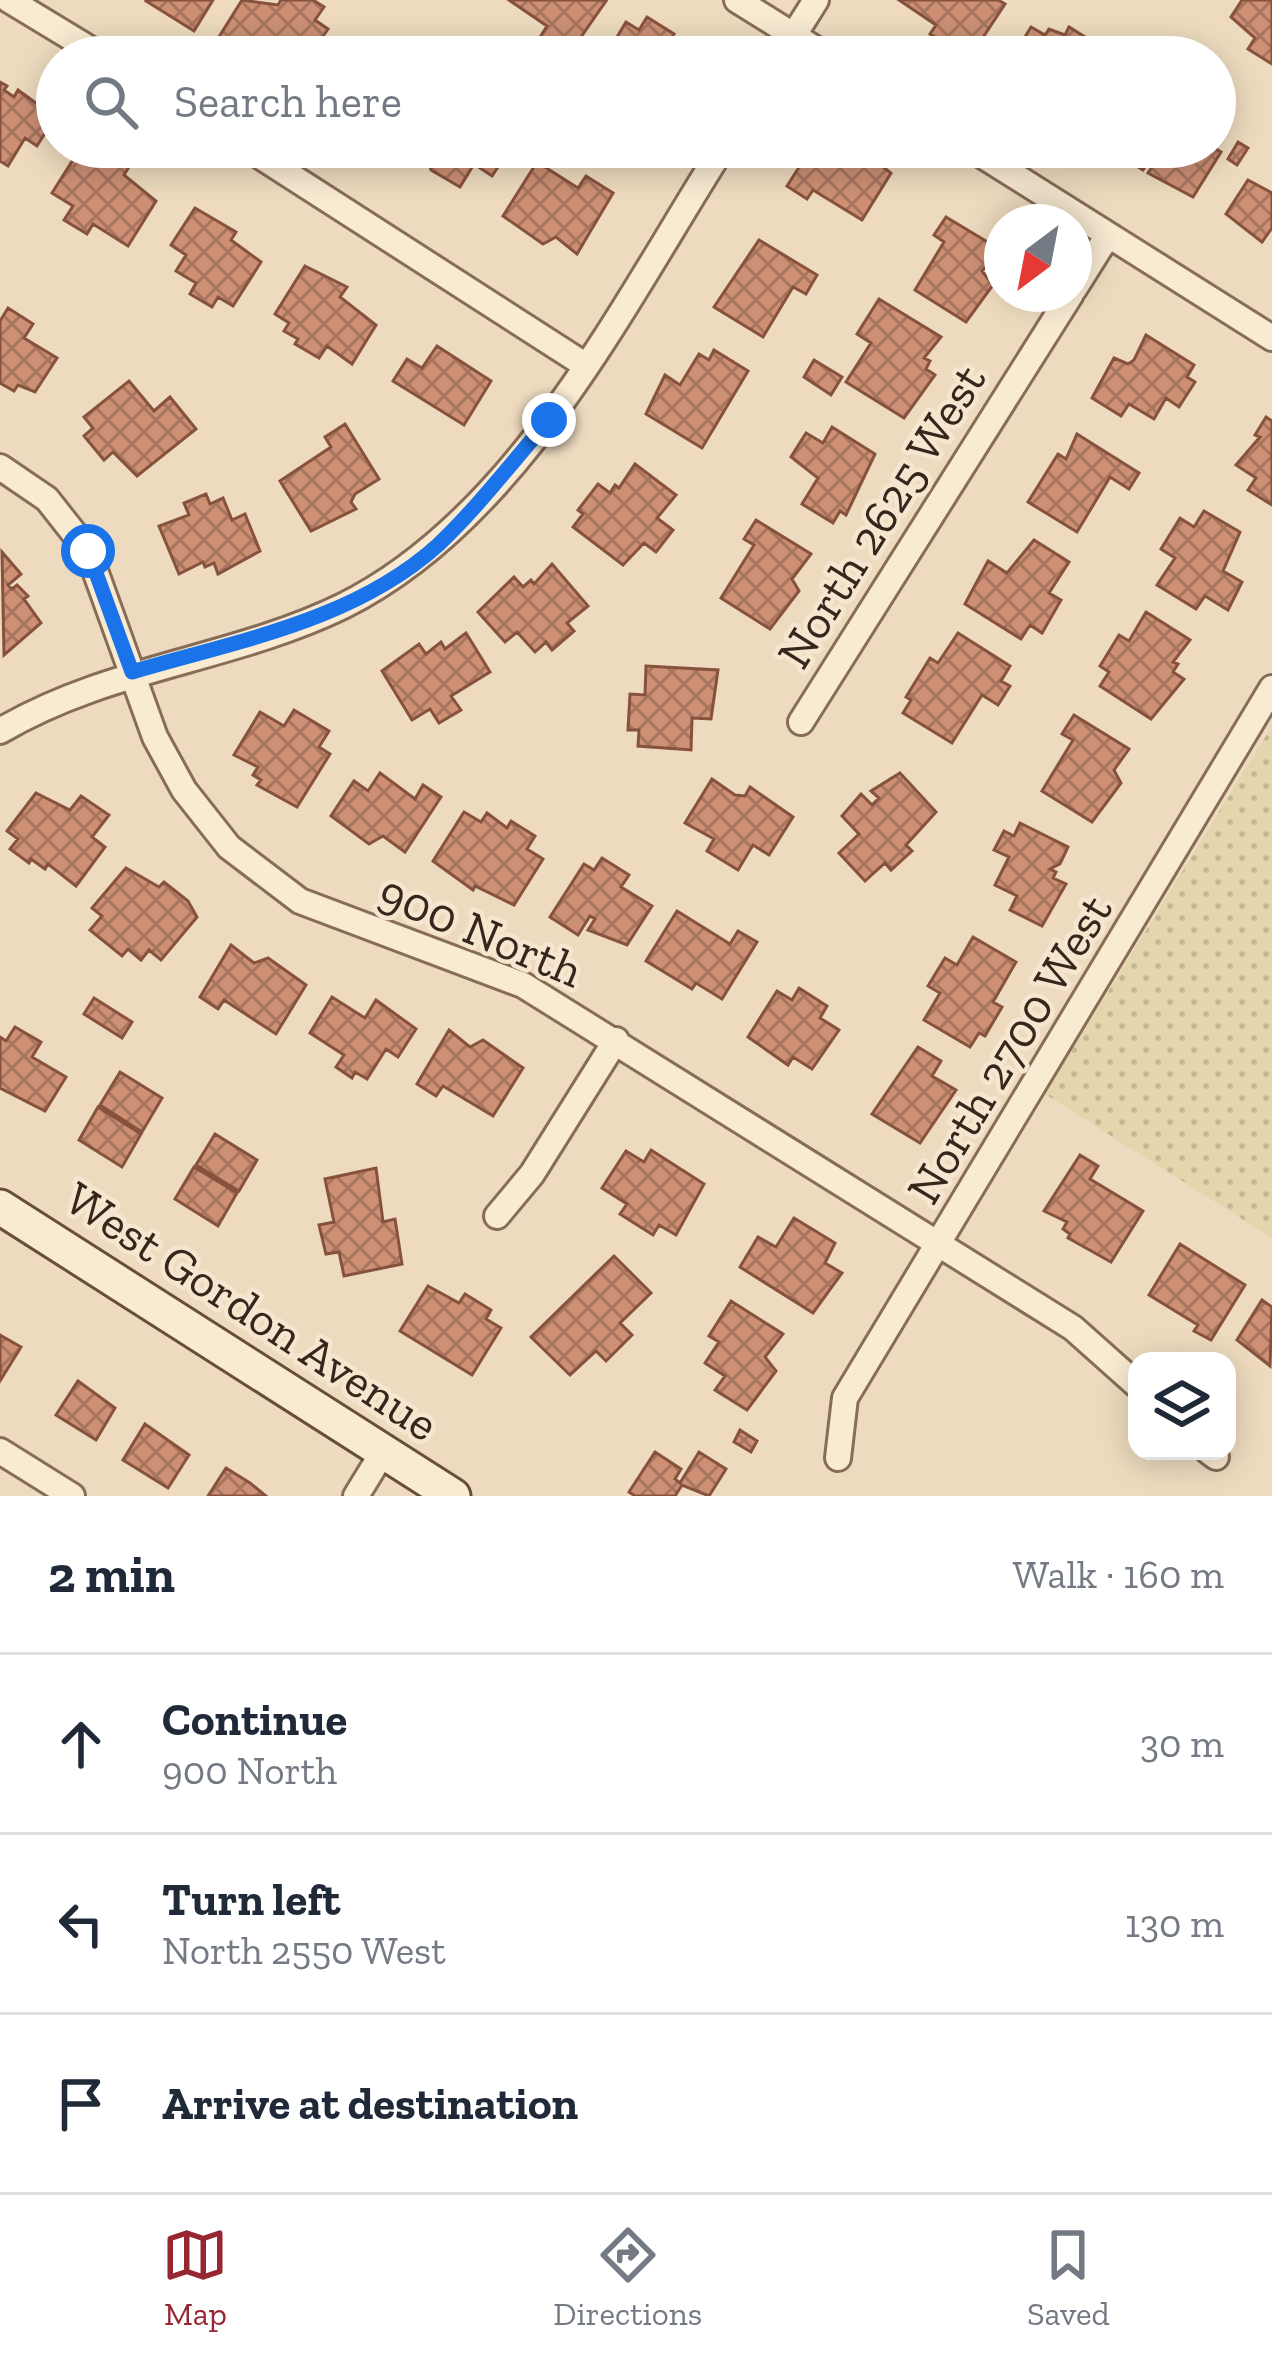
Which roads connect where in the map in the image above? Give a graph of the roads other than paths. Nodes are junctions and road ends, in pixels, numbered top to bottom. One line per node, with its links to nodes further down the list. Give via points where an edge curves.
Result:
1 (9, 0): 4 (street)
2 (737, 0): 5 (street)
3 (816, 0): 6 (street)
4 (68, 36)
5 (775, 36)
6 (793, 36)
7 (279, 168): 14 (street)
8 (710, 168): 14 (street)
9 (1002, 168): 10 (street)
10 (1108, 235): 11 (street, North 2625 West); 13 (street)
11 (1092, 260)
12 (1059, 312): 18 (street, North 2625 West)
13 (1272, 338)
14 (585, 364): 16 (street, via 549,420 436,547 343,605 247,643)
15 (0, 467): 16 (street, 900 North, via 47,499 88,551)
16 (132, 672): 19 (street); 20 (street, 900 North, via 184,790 229,847 300,901 523,985)
17 (1272, 688): 23 (street, North 2700 West)
18 (801, 722)
19 (0, 730)
20 (616, 1040): 22 (street); 23 (street, 900 North)
21 (0, 1208): 26 (main road, West Gordon Avenue)
22 (497, 1216)
23 (941, 1245): 24 (street, 900 North, via 1073,1328); 27 (street, North 2700 West, via 845,1398)
24 (1128, 1377)
25 (0, 1451): 28 (street)
26 (383, 1452): 29 (street); 30 (main road, West Gordon Avenue)
27 (838, 1458)
28 (72, 1496)
29 (356, 1496)
30 (453, 1496)

